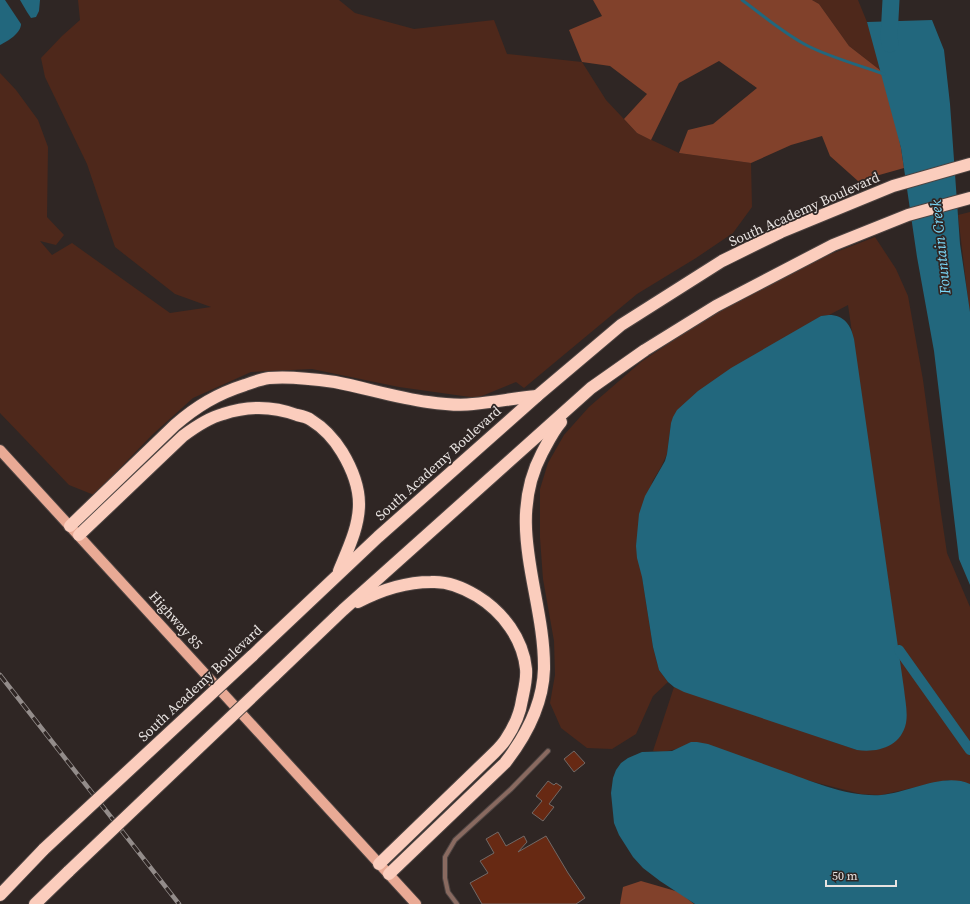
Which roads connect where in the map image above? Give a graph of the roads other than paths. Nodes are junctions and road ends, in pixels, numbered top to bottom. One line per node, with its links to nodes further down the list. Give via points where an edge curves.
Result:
1 (970, 164): 4 (highway, South Academy Boulevard, via 893,186 856,200 722,261 621,325)
2 (970, 198): 3 (highway, via 908,215 805,259 716,306 645,350)
3 (591, 388): 8 (highway); 11 (highway, via 554,431 537,463 530,485 527,548 543,644 544,670 541,689 526,733 505,763)
4 (537, 396): 6 (highway, via 451,404 428,402 335,382 268,378 230,389 192,410); 7 (highway, South Academy Boulevard)
5 (0, 450): 6 (main road, Highway 85)
6 (74, 530): 7 (highway, via 199,424 221,414 242,409 263,408 290,412 310,419 333,438 347,459 356,484 359,504 356,527); 10 (main road, Highway 85)
7 (338, 575): 12 (highway, South Academy Boulevard, bridge, via 44,849)
8 (343, 610): 10 (highway, via 374,594 410,583 432,582 454,586 488,602 502,616 514,632 523,652 526,670 520,708 506,739); 13 (highway, bridge)
9 (548, 751): 15 (lane, via 455,840 445,857 445,878 448,892)
10 (379, 864): 11 (main road, Highway 85)
11 (389, 874): 14 (main road, Highway 85)
12 (0, 895)
13 (35, 904)
14 (416, 904)
15 (457, 904)

